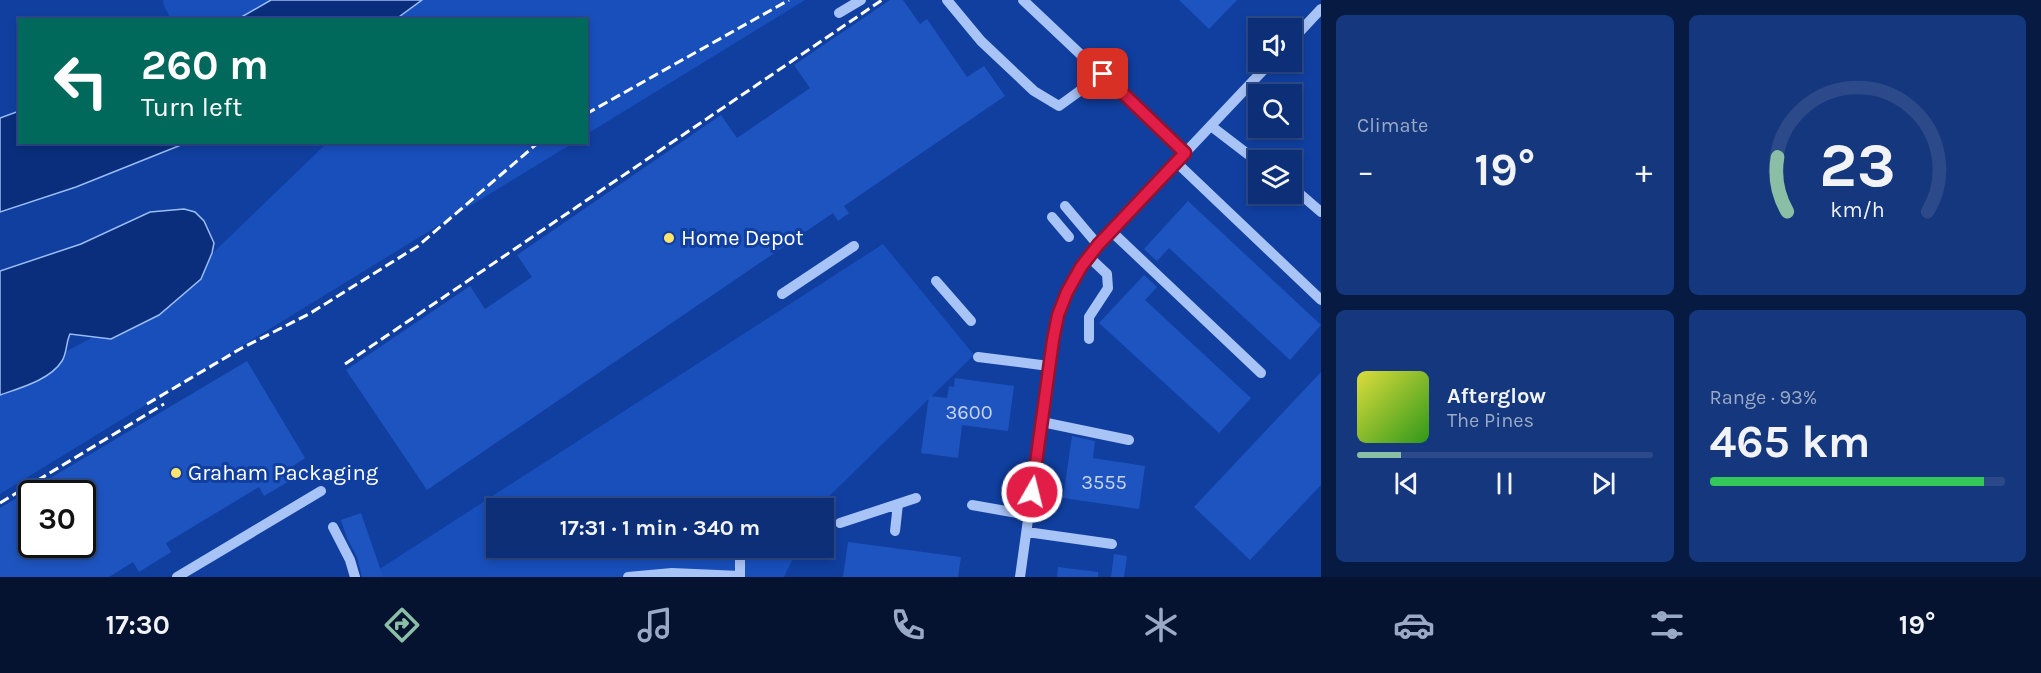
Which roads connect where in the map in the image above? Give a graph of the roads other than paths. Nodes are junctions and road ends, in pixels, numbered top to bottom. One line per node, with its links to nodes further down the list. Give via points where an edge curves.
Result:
1 (861, 0): 5 (street)
2 (947, 0): 8 (street, via 981,41 1034,91 1059,106)
3 (1023, 0): 8 (street)
4 (1321, 9): 6 (street)
5 (839, 13)
6 (1302, 29)
7 (1262, 72): 9 (street)
8 (1103, 74): 10 (street)
9 (1211, 126): 10 (street); 11 (street)
10 (1185, 153): 12 (street)
11 (1248, 154)
12 (1176, 162): 17 (street); 24 (street)
13 (1302, 196): 15 (street)
14 (1065, 206): 19 (street)
15 (1321, 212)
16 (1052, 217): 18 (street)
17 (1112, 231): 19 (street); 29 (street)
18 (1069, 237)
19 (1098, 245): 21 (street)
20 (854, 246): 23 (street)
21 (1089, 257): 26 (street, via 1107,274 1108,288 1089,317); 28 (street, via 1058,315)
22 (936, 281): 25 (street)
23 (782, 294)
24 (1321, 300)
25 (971, 321)
26 (1089, 339)
27 (978, 357): 28 (street)
28 (1049, 366): 30 (street)
29 (1261, 373)
30 (1042, 422): 31 (street); 36 (street)
31 (1129, 440)
32 (321, 491): 44 (street)
33 (916, 498): 34 (street)
34 (898, 504): 37 (street); 39 (street)
35 (972, 505): 36 (street)
36 (1029, 515): 40 (street)
37 (840, 523)
38 (333, 527): 45 (street)
39 (895, 531)
40 (1026, 532): 41 (street); 48 (street)
41 (1112, 544)
42 (740, 558): 47 (street)
43 (672, 575): 46 (street); 47 (street)
44 (177, 577)
45 (355, 577)
46 (628, 577)
47 (740, 577)
48 (1020, 577)

